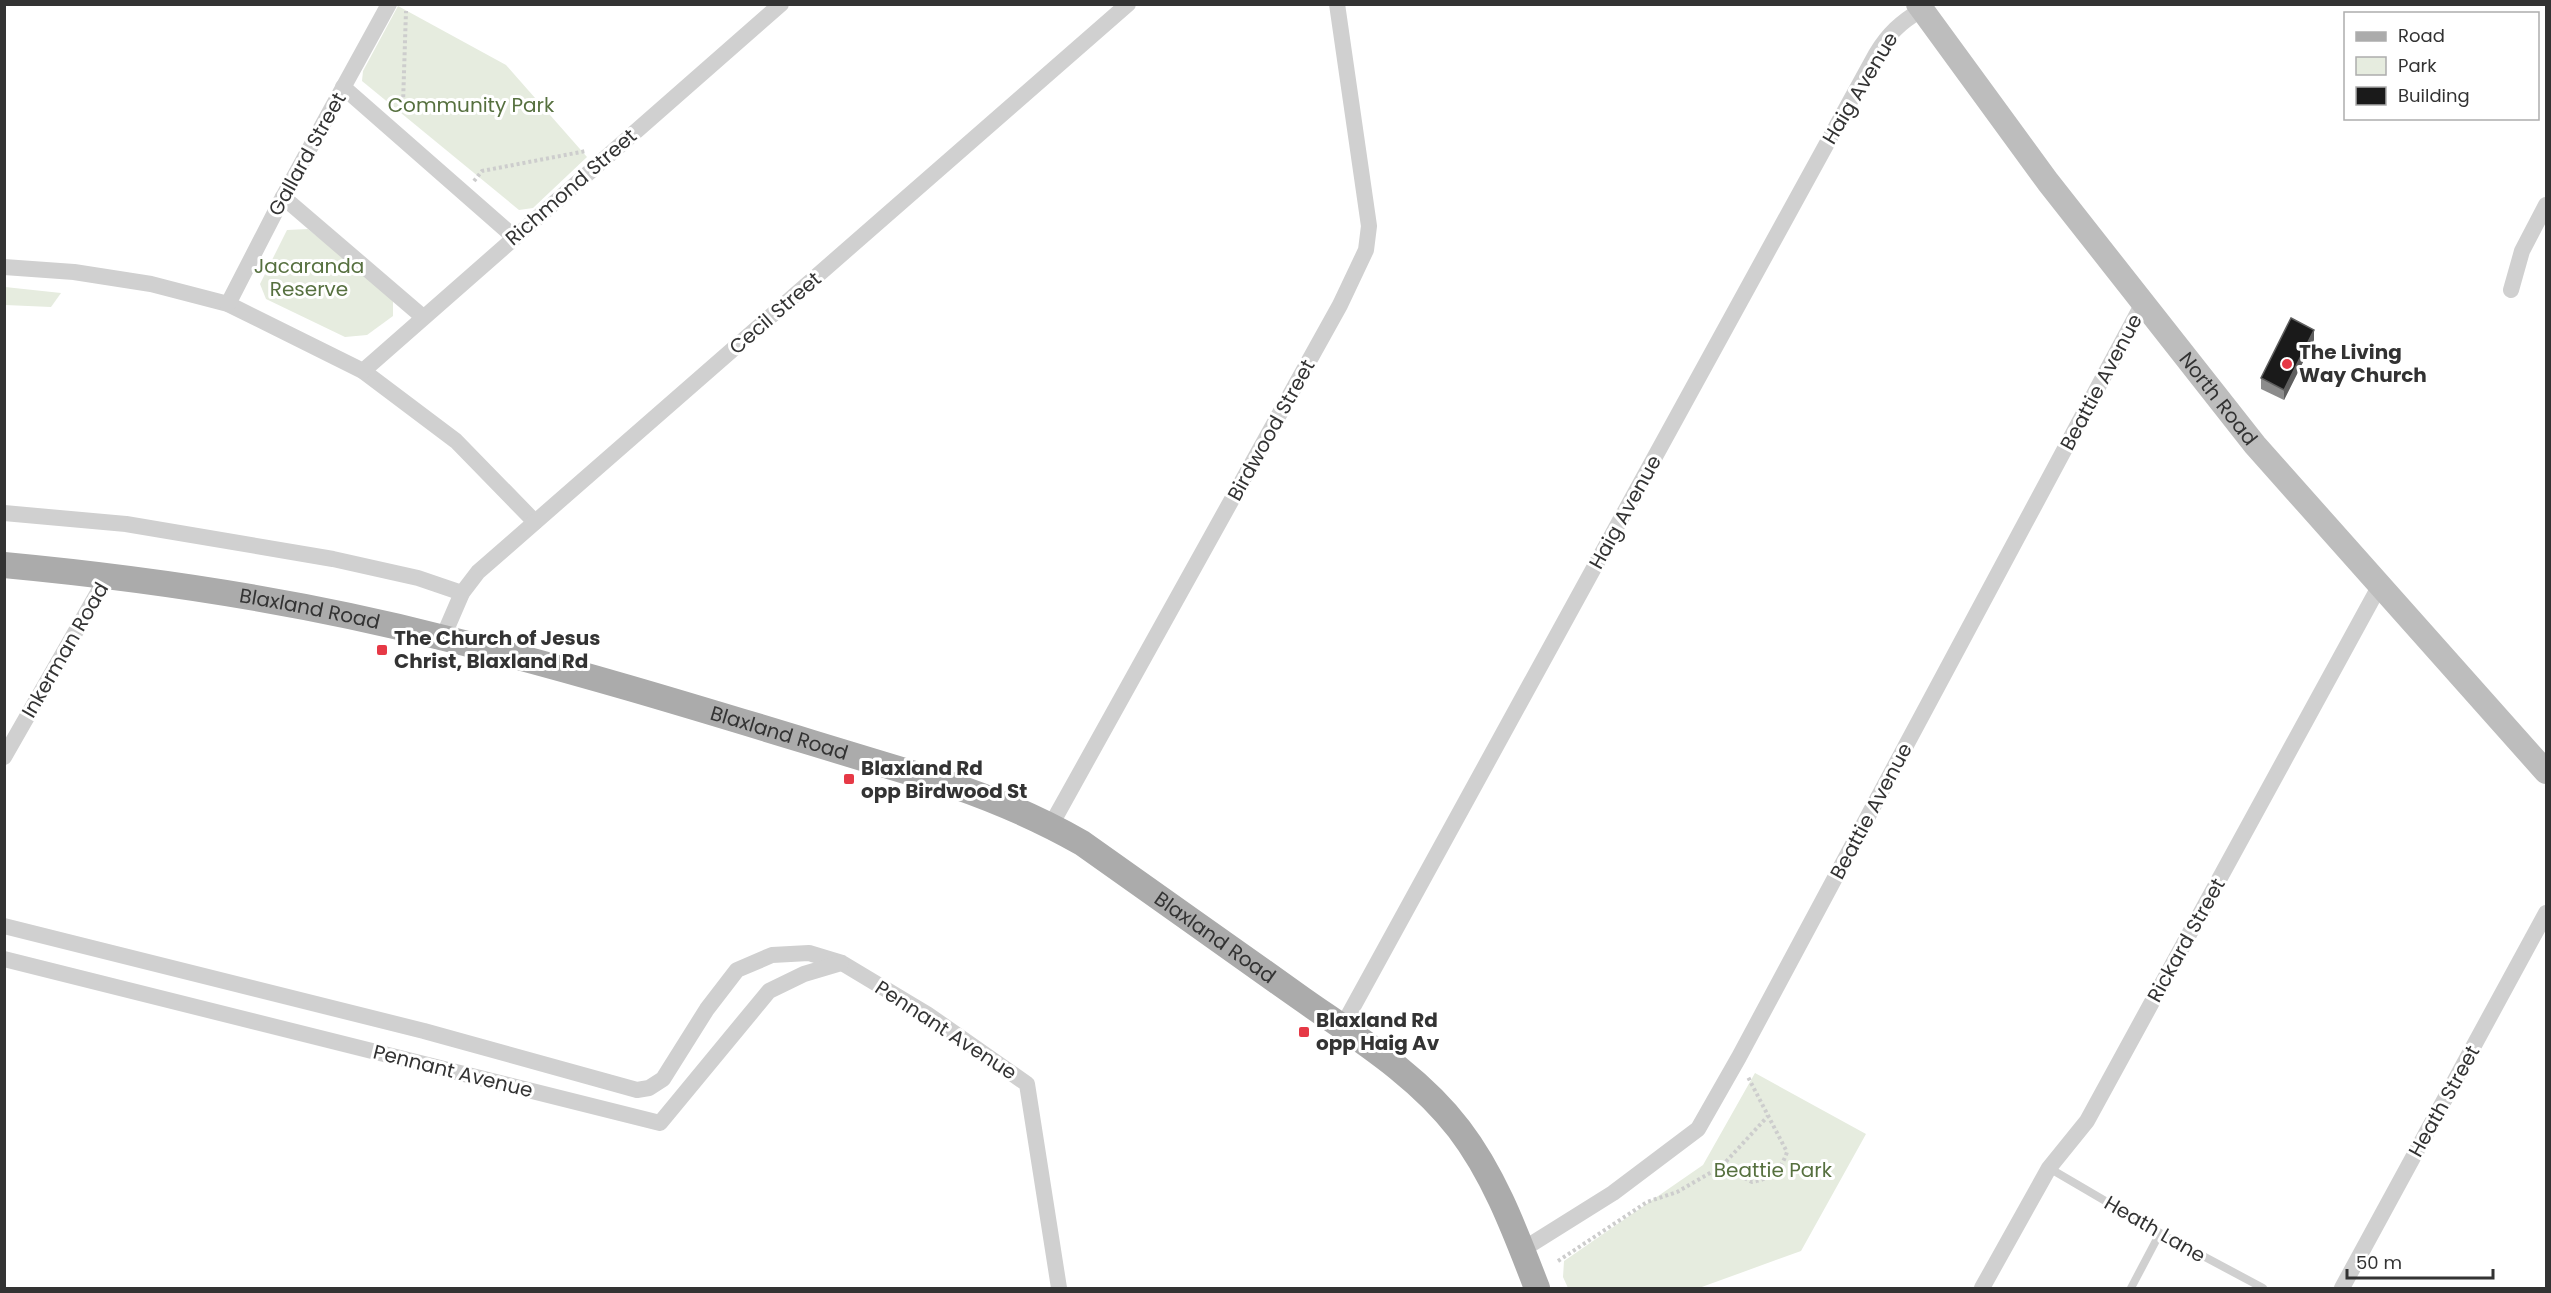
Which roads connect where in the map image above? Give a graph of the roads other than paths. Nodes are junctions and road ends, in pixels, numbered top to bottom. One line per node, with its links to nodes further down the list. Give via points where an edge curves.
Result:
1 (389, 4): 6 (street, Gallard Street)
2 (781, 4): 9 (street, Richmond Street)
3 (1128, 4): 17 (street, Cecil Street)
4 (1337, 4): 25 (street, Birdwood Street, via 1368,226 1366,250 1340,305)
5 (1920, 7): 12 (street, North Road, via 2048,182); 30 (street, Haig Avenue, via 1887,35 1876,54)
6 (344, 87): 7 (street, Gallard Street); 9 (street)
7 (283, 197): 13 (street, Gallard Street); 14 (street)
8 (2547, 206): 11 (street, via 2522,251)
9 (514, 237): 14 (street, Richmond Street)
10 (4, 267): 13 (street, via 74,272 151,284)
11 (2511, 290)
12 (2143, 303): 20 (street, North Road, via 2255,445); 33 (street, Beattie Avenue, via 1698,1129 1613,1193)
13 (228, 304): 15 (street)
14 (423, 317): 15 (street, Richmond Street)
15 (363, 371): 17 (street, via 456,441)
16 (4, 513): 21 (street, via 126,524 333,559 418,578)
17 (535, 522): 21 (street, Cecil Street, via 478,572)
18 (4, 565): 19 (main road, Blaxland Road)
19 (108, 575): 22 (main road, Blaxland Road, via 227,592); 23 (street, Inkerman Road)
20 (2380, 585): 24 (street, North Road); 31 (street, Rickard Street, via 2087,1121)
21 (462, 593): 22 (street, Cecil Street)
22 (443, 637): 25 (main road, Blaxland Road, via 599,679 952,785)
23 (4, 757)
24 (2547, 772)
25 (1052, 825): 30 (main road, Blaxland Road)
26 (2547, 913): 39 (street, Heath Street)
27 (4, 926): 29 (street, Pennant Avenue, via 424,1031 638,1090 663,1079 737,970 772,955 809,953)
28 (4, 959): 29 (street, Pennant Avenue, via 660,1123 769,991 804,974)
29 (842, 963): 34 (street, Pennant Avenue, via 927,1014 1028,1084)
30 (1342, 1028): 33 (main road, Blaxland Road, via 1419,1087 1459,1128 1478,1155)
31 (2049, 1168): 32 (lane, Heath Lane); 36 (street, Rickard Street)
32 (2160, 1233): 37 (lane); 38 (lane, Heath Lane)
33 (1522, 1250): 35 (main road, Blaxland Road)
34 (1059, 1288)
35 (1537, 1288)
36 (1982, 1288)
37 (2131, 1288)
38 (2263, 1288)
39 (2342, 1288)

